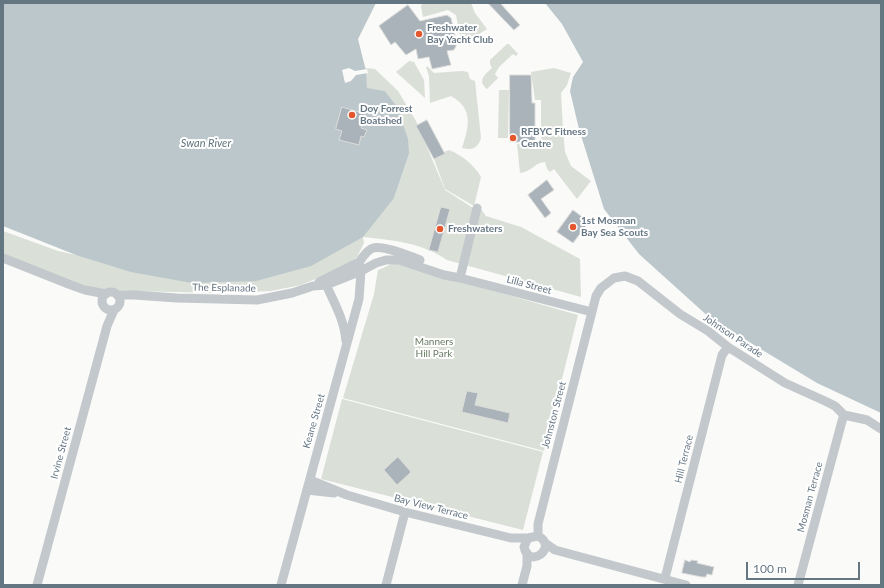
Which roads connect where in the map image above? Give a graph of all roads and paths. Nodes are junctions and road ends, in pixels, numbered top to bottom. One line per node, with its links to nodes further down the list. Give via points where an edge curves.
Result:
1 (478, 208): 4 (street)
2 (3, 258): 6 (street)
3 (360, 266): 4 (street, Lilla Street, via 399,260); 4 (street, Lilla Street, via 369,250 381,248 442,268); 5 (street, The Esplanade); 10 (street, Keane Street, via 359,299)
4 (460, 278): 9 (street, Lilla Street)
5 (324, 282): 7 (street, The Esplanade, via 292,293 257,300 134,294); 10 (street, via 340,312)
6 (105, 296): 7 (street, via 112,292); 8 (street, via 102,304)
7 (119, 299): 8 (street, via 118,308)
8 (110, 310): 21 (street, Irvine Street)
9 (592, 312): 11 (street, Johnson Parade, via 600,288 614,278 625,276 638,281); 18 (street, Johnston Street)
10 (346, 347): 14 (street, Keane Street)
11 (728, 347): 12 (street, Johnson Parade, via 785,383 835,406); 20 (street, Hill Terrace, via 722,356)
12 (844, 415): 13 (street, Johnson Parade, via 867,420); 26 (street, Mosman Terrace)
13 (881, 429)
14 (310, 480): 15 (street, Keane Street); 16 (street, Bay View Terrace)
15 (308, 490): 16 (street, Bay View Terrace); 22 (street, Keane Street)
16 (347, 495): 17 (street, Bay View Terrace)
17 (405, 512): 18 (street, Bay View Terrace, via 511,538); 23 (street)
18 (532, 546): 19 (street, Bay View Terrace); 19 (street, Bay View Terrace, via 543,540); 24 (street)
19 (555, 550): 20 (street, Bay View Terrace)
20 (665, 578): 25 (street, Bay View Terrace)
21 (38, 585)
22 (281, 585)
23 (386, 585)
24 (522, 585)
25 (686, 585)
26 (798, 585)

